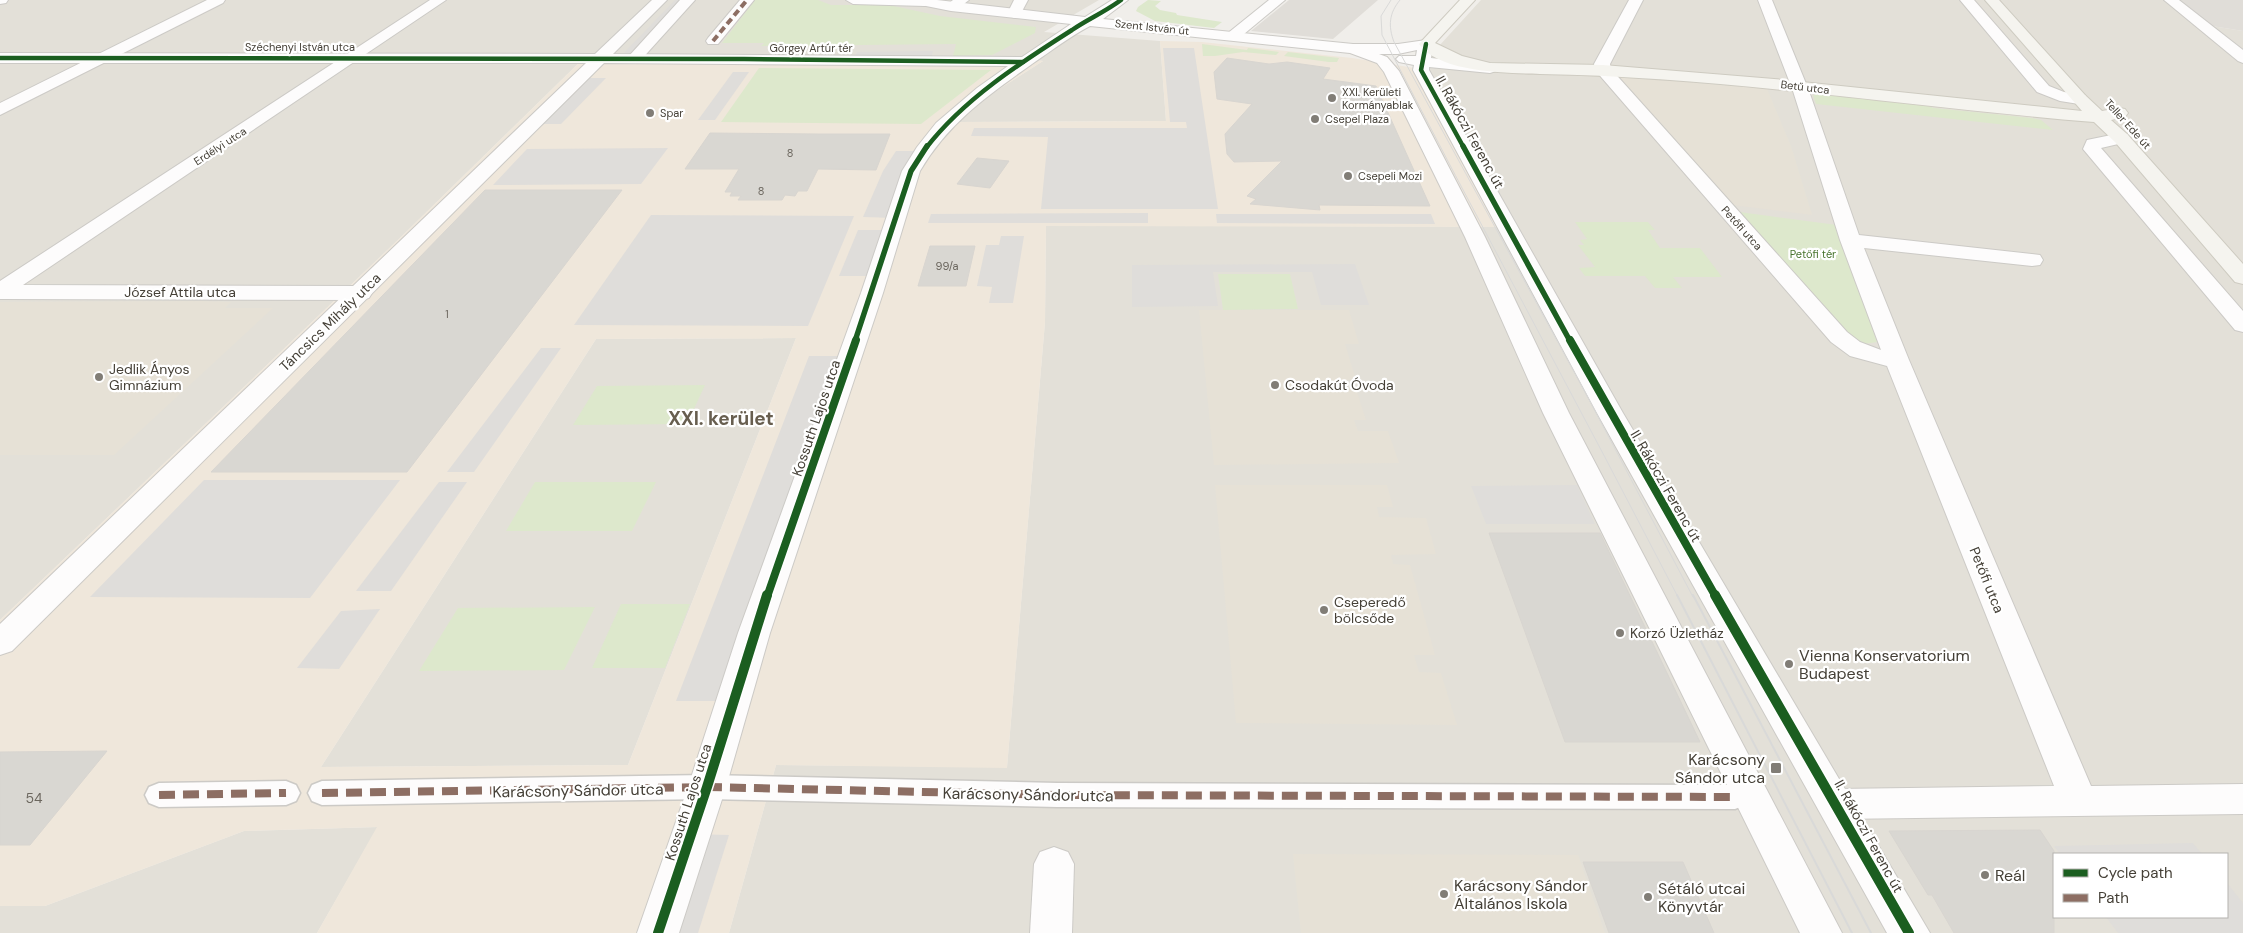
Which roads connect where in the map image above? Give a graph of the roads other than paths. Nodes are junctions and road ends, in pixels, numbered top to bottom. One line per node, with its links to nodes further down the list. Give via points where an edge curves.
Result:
1 (218, 0): 26 (street)
2 (439, 0): 27 (street, Erdélyi utca)
3 (660, 0): 29 (street, Táncsics Mihály utca)
4 (688, 0): 30 (street)
5 (747, 0): 23 (street)
6 (853, 0): 16 (street, Szent István út)
7 (1021, 0): 18 (street)
8 (1122, 0): 19 (street, Kossuth Lajos utca)
9 (1278, 0): 22 (street)
10 (1468, 0): 32 (main road)
11 (1636, 0): 34 (street, via 1602,64)
12 (1765, 0): 35 (street, Petőfi utca)
13 (1967, 0): 37 (street, via 2043,89)
14 (1992, 0): 37 (main road, Teller Ede út)
15 (2171, 0): 20 (street)
16 (921, 1): 17 (street, Szent István út)
17 (956, 4): 18 (street, Szent István út)
18 (1014, 14): 19 (street, Szent István út)
19 (1088, 21): 22 (street, Szent István út); 31 (street, Kossuth Lajos utca)
20 (2206, 28): 21 (street); 28 (street)
21 (2234, 33)
22 (1233, 36): 24 (street, Szent István út)
23 (713, 41)
24 (1353, 49): 32 (street, Szent István út, via 1378,58); 32 (street, Szent István út, via 1398,49)
25 (0, 58): 26 (street, Széchenyi István utca)
26 (103, 58): 27 (street, Széchenyi István utca); 38 (street)
27 (353, 58): 29 (street, Széchenyi István utca); 46 (street, Erdélyi utca)
28 (2243, 58)
29 (599, 59): 30 (street, Görgey Artúr tér); 47 (street, Táncsics Mihály utca)
30 (634, 59): 31 (street, Görgey Artúr tér)
31 (1023, 62): 51 (street, Kossuth Lajos utca, via 959,111 922,152 911,171 754,633)
32 (1420, 62): 33 (street, Betű utca); 33 (main road, Betű utca, via 1442,54); 58 (street, II. Rákóczi Ferenc út, via 1610,413); 62 (street, via 1475,237 1556,413)
33 (1490, 68): 34 (main road, Betű utca)
34 (1603, 70): 35 (main road, Betű utca); 49 (street, Petőfi utca, via 1839,337 1865,354)
35 (1800, 86): 40 (main road, Betű utca); 42 (street, Petőfi utca)
36 (2103, 96): 39 (main road, Teller Ede út)
37 (2079, 99): 40 (main road, Teller Ede út)
38 (0, 110)
39 (2119, 113): 40 (main road, Betű utca); 43 (main road, Teller Ede út)
40 (2098, 117): 41 (main road, Teller Ede út)
41 (2121, 138): 45 (main road, Teller Ede út); 48 (street, Teller Ede út, via 2093,144 2092,148)
42 (1850, 240): 44 (street); 49 (street, Petőfi utca)
43 (2243, 250)
44 (2032, 260)
45 (2243, 277)
46 (0, 291): 47 (street, József Attila utca)
47 (361, 292): 50 (street, Táncsics Mihály utca)
48 (2243, 325)
49 (1897, 360): 57 (street, Petőfi utca)
50 (0, 643)
51 (706, 787): 53 (street, Karácsony Sándor utca); 55 (street, Karácsony Sándor utca, via 1057,795); 60 (street, Kossuth Lajos utca)
52 (286, 793): 54 (street)
53 (322, 793)
54 (159, 795)
55 (1735, 797)
56 (2243, 799): 57 (street)
57 (2078, 800): 58 (street)
58 (1837, 804): 63 (street, II. Rákóczi Ferenc út)
59 (1054, 864): 61 (street)
60 (658, 933)
61 (1051, 933)
62 (1821, 933)
63 (1909, 933)

